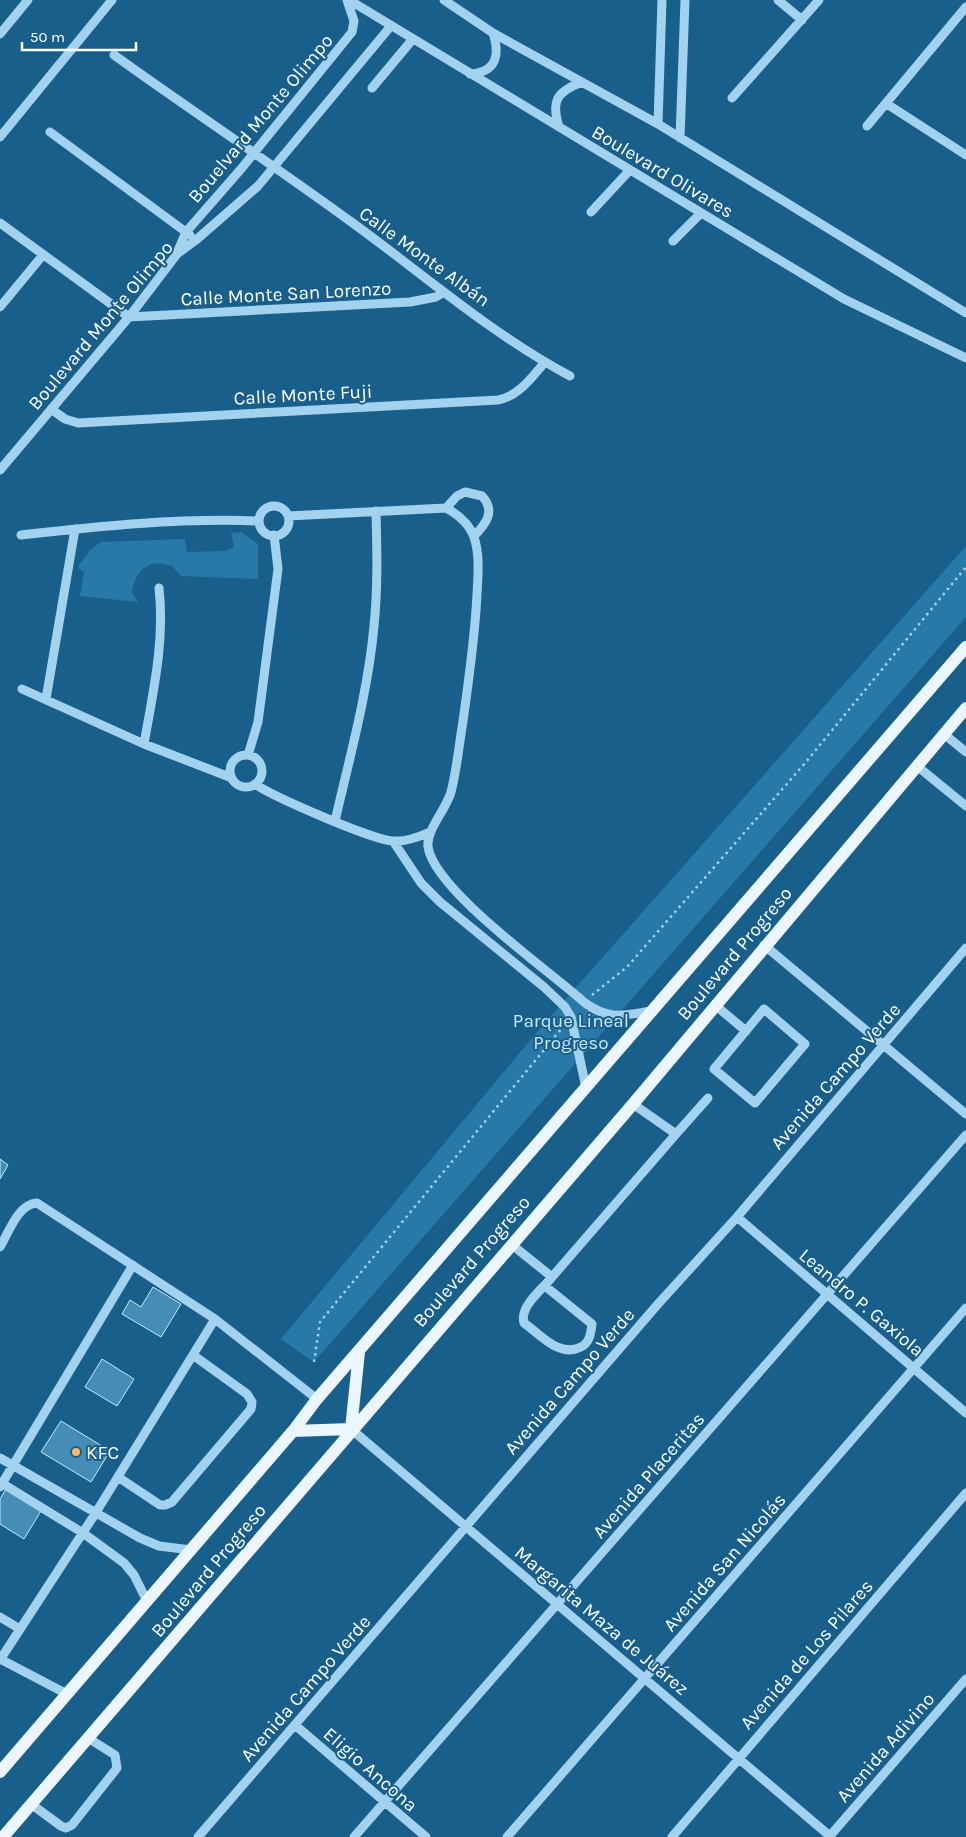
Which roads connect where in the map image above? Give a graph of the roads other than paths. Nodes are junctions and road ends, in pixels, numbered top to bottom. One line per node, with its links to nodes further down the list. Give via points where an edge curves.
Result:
1 (28, 0): 13 (street)
2 (112, 0): 25 (street)
3 (348, 0): 11 (street, Boulevard Olivares); 27 (street, Bouelvard Monte Olimpo, via 354,21 352,32)
4 (444, 0): 12 (street, Boulevard Olivares)
5 (662, 0): 21 (street)
6 (685, 0): 26 (street)
7 (778, 0): 10 (street)
8 (818, 0): 10 (street)
9 (966, 7): 20 (street)
10 (802, 20): 19 (street)
11 (390, 27): 14 (street, Boulevard Olivares); 29 (street, Boulevard Monte Olimpo)
12 (493, 32): 16 (street, via 497,46 494,62 487,70); 17 (street, Boulevard Olivares)
13 (0, 34)
14 (412, 40): 16 (street, Boulevard Olivares); 18 (street)
15 (114, 55): 27 (street, Calle Monte Albán)
16 (470, 74): 23 (street, Boulevard Olivares)
17 (582, 82): 21 (street, Boulevard Olivares); 23 (street, via 568,88 555,103)
18 (372, 88)
19 (732, 98)
20 (887, 104): 22 (street); 28 (street)
21 (658, 124): 26 (street, Boulevard Olivares)
22 (867, 126)
23 (559, 128): 30 (street, Boulevard Olivares)
24 (50, 132): 34 (street)
25 (0, 137)
26 (680, 138): 41 (street, Boulevard Olivares)
27 (253, 153): 29 (street, Calle Monte Albán); 34 (street, Bouelvard Monte Olimpo)
28 (966, 155)
29 (275, 168): 35 (street, Boulevard Monte Olimpo); 39 (street, Calle Monte Albán)
30 (630, 170): 31 (street); 32 (street, Boulevard Olivares)
31 (590, 212)
32 (701, 213): 36 (street); 43 (street, Boulevard Olivares, via 844,299)
33 (0, 223): 38 (street)
34 (186, 232): 35 (street); 37 (street, Bouelvard Monte Olimpo)
35 (196, 240): 37 (street, Boulevard Monte Olimpo)
36 (673, 242)
37 (177, 254): 42 (street, Boulevard Monte Olimpo)
38 (43, 255): 40 (street); 42 (street)
39 (444, 292): 42 (street, Calle Monte San Lorenzo, via 436,297 410,302); 44 (street, Calle Monte Albán)
40 (0, 307)
41 (966, 310)
42 (129, 316): 46 (street, Boulevard Monte Olimpo)
43 (966, 358)
44 (545, 362): 45 (street, Calle Monte Albán); 46 (street, Calle Monte Fuji, via 519,390 509,398 498,400 78,423)
45 (570, 376)
46 (51, 409): 47 (street, Boulevard Monte Olimpo)
47 (0, 470)
48 (446, 508): 49 (street); 55 (street, via 466,521); 55 (street, via 465,492 482,496 490,507 489,514 486,524)
49 (376, 511): 50 (street); 69 (street, via 378,581 374,626 366,684)
50 (288, 516): 51 (street, via 283,508 274,506 265,508); 54 (street, via 286,529)
51 (259, 521): 52 (street, via 221,519); 54 (street, via 262,530)
52 (75, 529): 53 (street); 59 (street)
53 (20, 534)
54 (274, 536): 64 (street, via 278,569 258,722)
55 (474, 536): 70 (street, via 478,565 472,663 450,795)
56 (159, 588): 62 (street, via 162,613 160,650)
57 (966, 648): 79 (main road, Boulevard Progreso)
58 (22, 689): 59 (street)
59 (46, 699): 62 (street)
60 (966, 708): 61 (main road, Boulevard Progreso)
61 (944, 734): 63 (street); 65 (main road, Boulevard Progreso)
62 (144, 744): 66 (street)
63 (966, 752)
64 (248, 755): 66 (street, via 242,755 233,762); 67 (street, via 258,759 262,770)
65 (917, 766): 68 (street); 74 (main road, Boulevard Progreso)
66 (232, 778): 67 (street, via 245,787)
67 (256, 784): 69 (street, via 274,795)
68 (966, 806)
69 (335, 820): 71 (street)
70 (430, 832): 71 (street); 72 (street, via 428,847 433,860)
71 (392, 841): 73 (street, via 421,883)
72 (453, 890): 73 (street); 76 (street)
73 (440, 902): 77 (street)
74 (764, 946): 78 (main road, Boulevard Progreso); 81 (street)
75 (966, 948): 81 (street, Avenida Campo Verde)
76 (545, 970): 77 (street); 79 (street, via 601,1014)
77 (536, 981): 82 (street, via 565,1006 571,1018)
78 (715, 1005): 80 (street); 84 (main road, Boulevard Progreso)
79 (652, 1011): 82 (main road, Boulevard Progreso)
80 (746, 1031): 80 (street, via 714,1069 754,1103 806,1044 764,1009)
81 (884, 1045): 85 (street); 88 (street, Avenida Campo Verde)
82 (586, 1088): 97 (main road, Boulevard Progreso)
83 (708, 1098): 86 (street)
84 (633, 1104): 86 (street); 89 (main road, Boulevard Progreso)
85 (966, 1114)
86 (676, 1134): 92 (street)
87 (966, 1135): 94 (street, Avenida Placeritas)
88 (737, 1217): 94 (street, Leandro P. Gaxiola); 110 (street, Avenida Campo Verde)
89 (511, 1244): 92 (street); 102 (main road, Boulevard Progreso)
90 (0, 1247): 91 (street, via 23,1208 37,1203)
91 (134, 1265): 96 (street); 105 (street)
92 (552, 1278): 93 (street)
93 (545, 1286): 93 (street, via 592,1324 584,1346 571,1351 558,1348 524,1323 522,1317 526,1308)
94 (827, 1295): 99 (street, Leandro P. Gaxiola); 114 (street, Avenida Placeritas)
95 (966, 1308): 99 (street, Avenida San Nicolás)
96 (215, 1319): 98 (street); 100 (street)
97 (359, 1352): 100 (main road, Boulevard Progreso); 102 (main road)
98 (193, 1355): 106 (street); 106 (street, via 247,1394 252,1402 251,1409 172,1502 160,1505)
99 (914, 1368): 101 (street, Leandro P. Gaxiola); 118 (street, Avenida San Nicolás)
100 (317, 1399): 103 (main road, Boulevard Progreso)
101 (966, 1413)
102 (351, 1429): 103 (main road); 110 (street, Margarita Maza de Juárez); 122 (main road, Boulevard Progreso)
103 (293, 1431): 112 (main road, Boulevard Progreso)
104 (0, 1458): 105 (street)
105 (13, 1465): 107 (street); 109 (street)
106 (118, 1477): 109 (street)
107 (1, 1484): 111 (street)
108 (966, 1493): 123 (street, Avenida de Los Pilares)
109 (95, 1514): 111 (street); 112 (street, via 159,1546)
110 (466, 1525): 114 (street, Margarita Maza de Juárez); 121 (street, Avenida Campo Verde)
111 (82, 1533): 113 (street, via 124,1563); 116 (street)
112 (191, 1550): 113 (main road, Boulevard Progreso)
113 (147, 1601): 120 (main road, Boulevard Progreso)
114 (558, 1604): 118 (street, Margarita Maza de Juárez); 125 (street, Avenida Placeritas)
115 (0, 1617): 116 (street)
116 (20, 1630): 117 (street)
117 (0, 1660): 120 (street)
118 (645, 1678): 123 (street, Margarita Maza de Juárez); 131 (street, Avenida San Nicolás)
119 (966, 1679): 133 (street, Avenida Adivino)
120 (67, 1694): 124 (main road, Boulevard Progreso)
121 (295, 1725): 125 (street, Eligio Ancona); 128 (street, Avenida Campo Verde)
122 (88, 1738): 126 (main road, Boulevard Progreso); 126 (street, via 115,1755 117,1768 72,1825 61,1826)
123 (739, 1758): 132 (street, Avenida de Los Pilares); 133 (street, Margarita Maza de Juárez)
124 (0, 1772)
125 (385, 1802): 129 (street, Avenida Placeritas); 130 (street, Eligio Ancona)
126 (31, 1804): 127 (main road, Boulevard Progreso)
127 (3, 1835)
128 (198, 1837)
129 (354, 1837)
130 (426, 1837)
131 (506, 1837)
132 (672, 1837)
133 (830, 1837)

